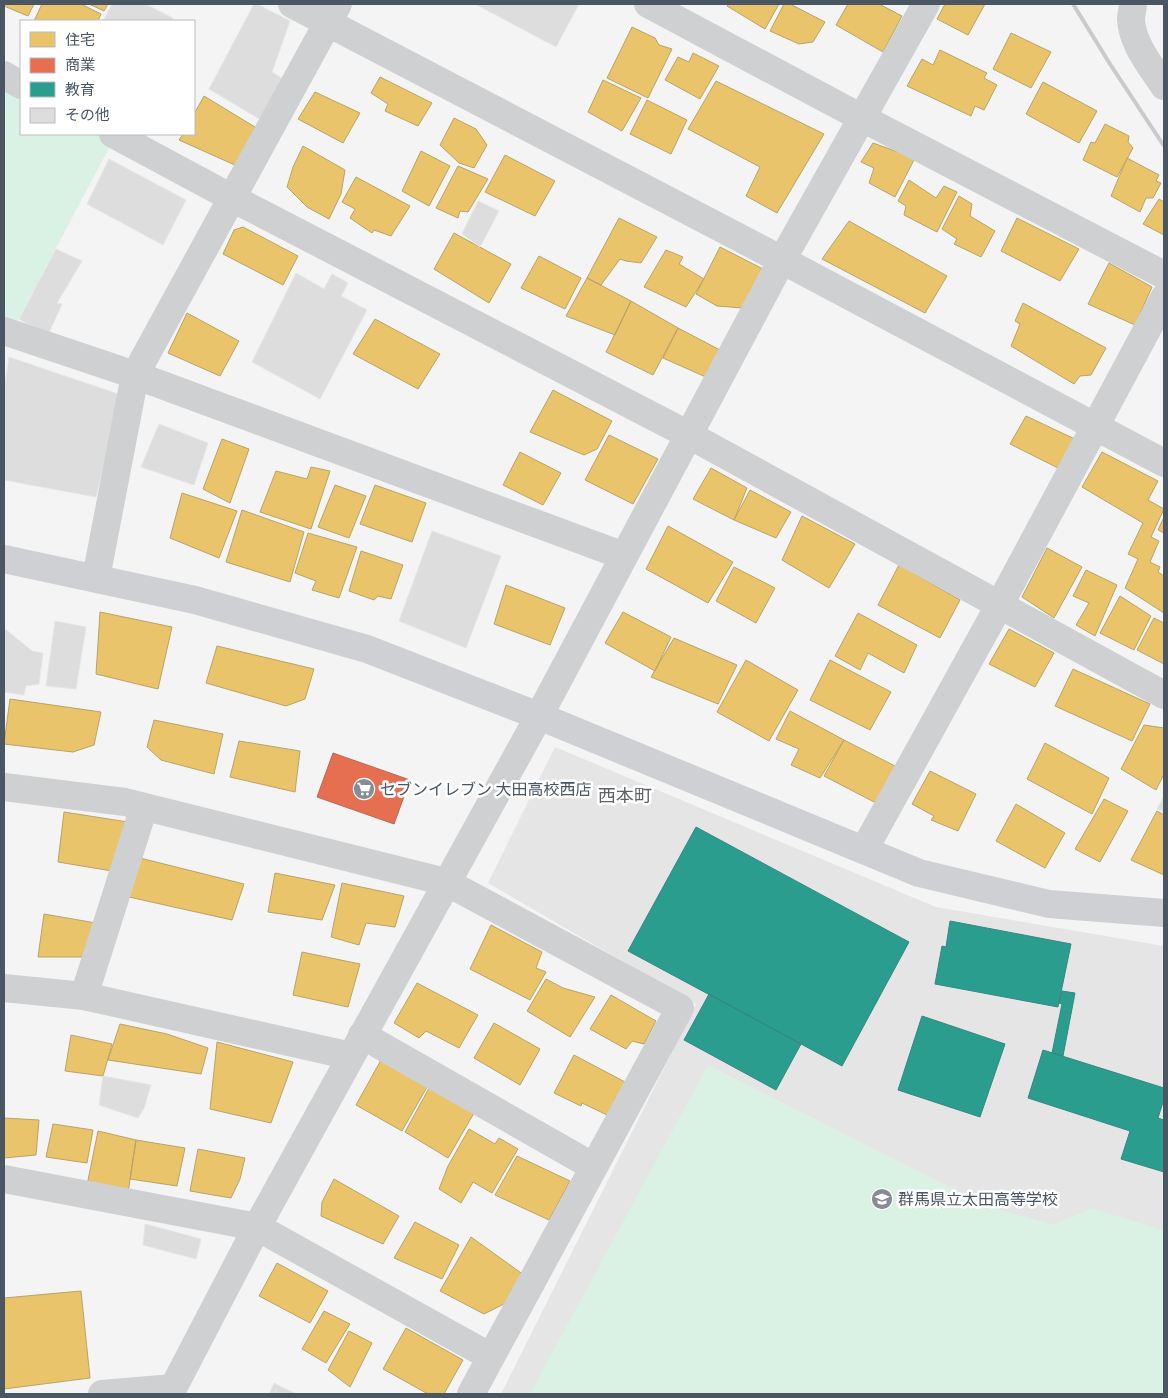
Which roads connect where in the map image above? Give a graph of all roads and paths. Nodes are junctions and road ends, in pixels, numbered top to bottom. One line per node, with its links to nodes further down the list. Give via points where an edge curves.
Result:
1 (292, 4): 5 (street)
2 (648, 4): 9 (street)
3 (924, 4): 9 (street)
4 (1133, 4): 8 (street, via 1131,20 1134,35 1141,52)
5 (333, 13): 11 (street); 12 (street)
6 (4, 76): 7 (street)
7 (20, 84)
8 (1164, 86)
9 (862, 118): 12 (street); 13 (street)
10 (115, 135): 11 (street)
11 (232, 198): 16 (street); 18 (street)
12 (782, 260): 17 (street); 18 (street)
13 (1164, 275)
14 (1164, 298): 17 (street)
15 (4, 331): 16 (street)
16 (135, 375): 20 (street); 22 (street)
17 (1096, 426): 19 (street); 23 (street)
18 (689, 435): 20 (street); 23 (street)
19 (1164, 464)
20 (624, 556): 25 (street)
21 (4, 559): 22 (street)
22 (96, 578): 25 (street, via 195,600 367,649)
23 (1000, 604): 24 (street); 28 (street)
24 (1164, 695)
25 (539, 716): 28 (street); 29 (street)
26 (4, 787): 27 (street, via 125,802)
27 (144, 808): 29 (street); 32 (street)
28 (864, 850): 30 (street, via 919,873 1049,904)
29 (446, 882): 33 (street); 34 (street, via 680,1008)
30 (1164, 913)
31 (4, 988): 32 (street)
32 (84, 996): 33 (street)
33 (356, 1046): 34 (street); 36 (street)
34 (594, 1168): 37 (street)
35 (4, 1179): 36 (street)
36 (257, 1227): 37 (street); 38 (street)
37 (491, 1357): 40 (street)
38 (172, 1391): 39 (street)
39 (102, 1394)
40 (471, 1394)

